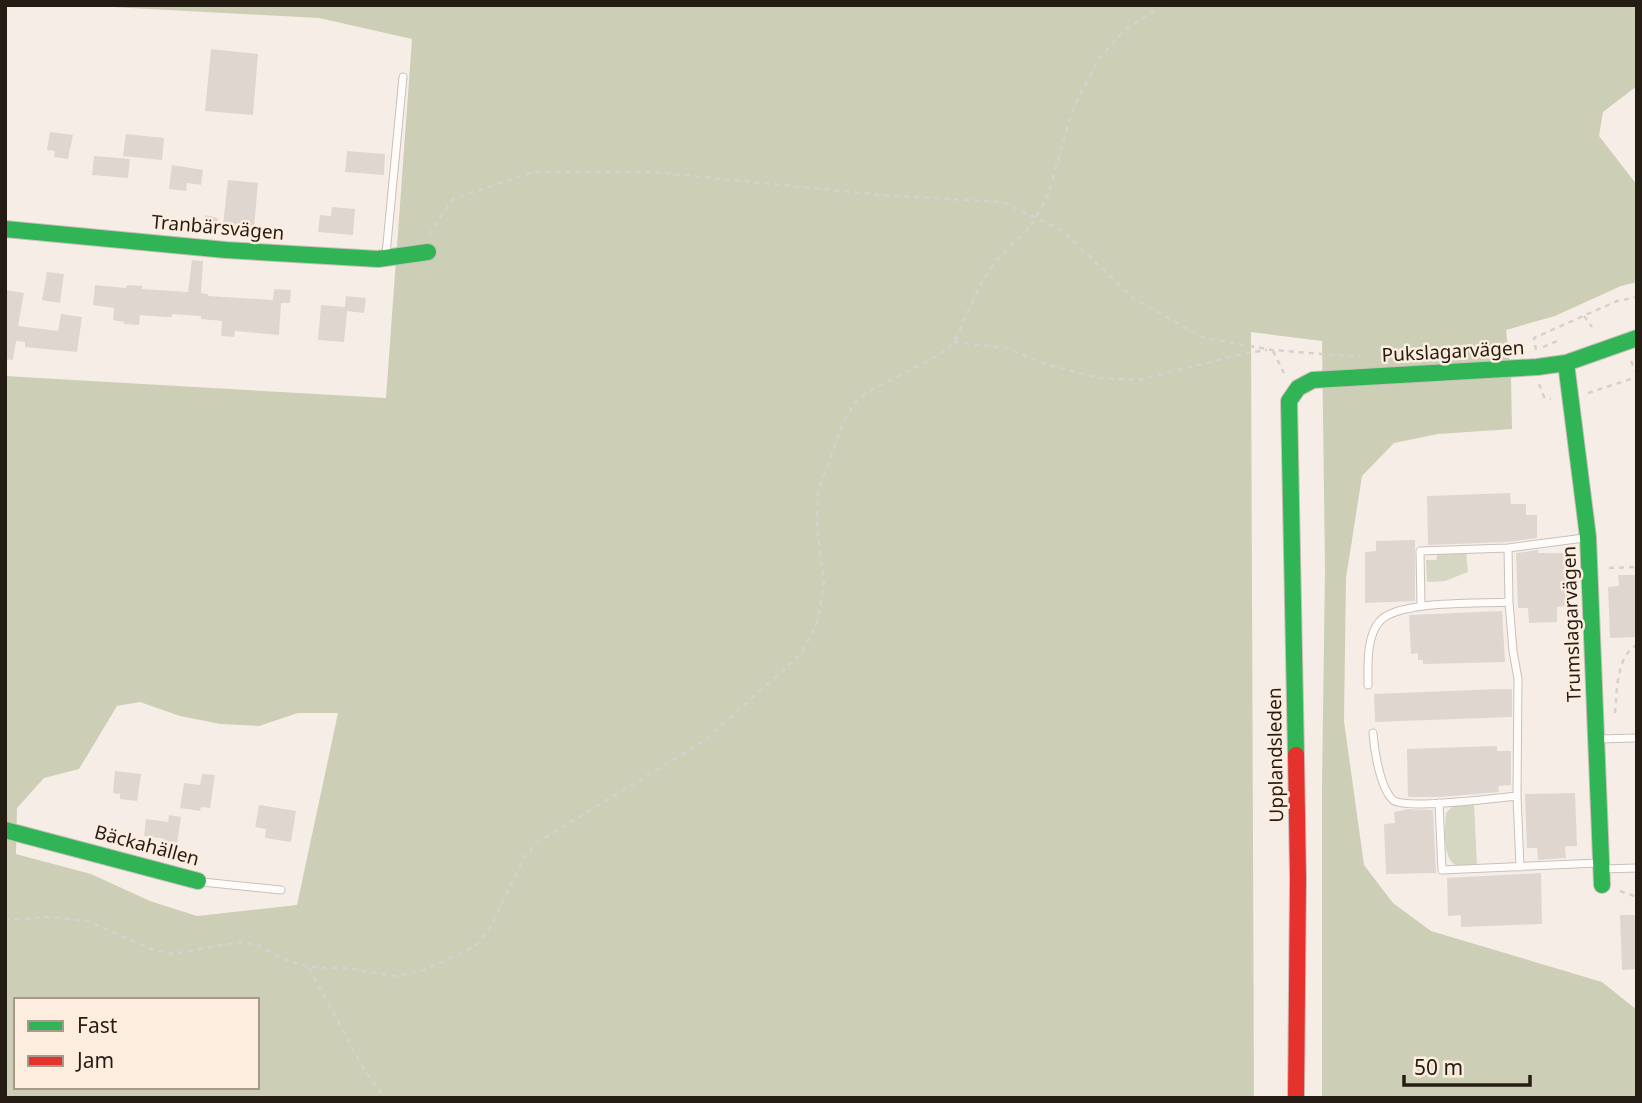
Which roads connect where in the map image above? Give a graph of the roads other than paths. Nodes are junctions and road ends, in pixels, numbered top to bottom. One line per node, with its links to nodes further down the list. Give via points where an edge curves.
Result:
1 (403, 77): 4 (lane)
2 (5, 229): 4 (street, Tranbärsvägen, via 226,250)
3 (428, 252): 4 (street, Tranbärsvägen)
4 (386, 258)
5 (1637, 338): 6 (street, Pukslagarvägen)
6 (1566, 363): 7 (street, Pukslagarvägen, via 1324,378 1294,391); 8 (street, Trumslagarvägen)
7 (1288, 412): 24 (street, Upplandsleden, via 1298,878)
8 (1588, 537): 9 (lane); 15 (street, Trumslagarvägen)
9 (1508, 548): 10 (lane); 11 (lane, via 1420,551)
10 (1509, 603): 11 (lane); 16 (lane, via 1518,679)
11 (1421, 606): 12 (lane, via 1397,610 1378,622 1368,659)
12 (1368, 685)
13 (1373, 733): 17 (lane, via 1380,769 1393,800)
14 (1634, 738): 15 (lane)
15 (1596, 739): 21 (street, Trumslagarvägen)
16 (1517, 796): 17 (lane); 19 (lane)
17 (1439, 803): 19 (lane, via 1442,870)
18 (5, 830): 22 (street, Bäckahällen)
19 (1520, 867): 21 (lane)
20 (1637, 868): 21 (lane)
21 (1602, 872)
22 (198, 881): 23 (lane, Bäckahällen)
23 (281, 890)
24 (1296, 1098)

